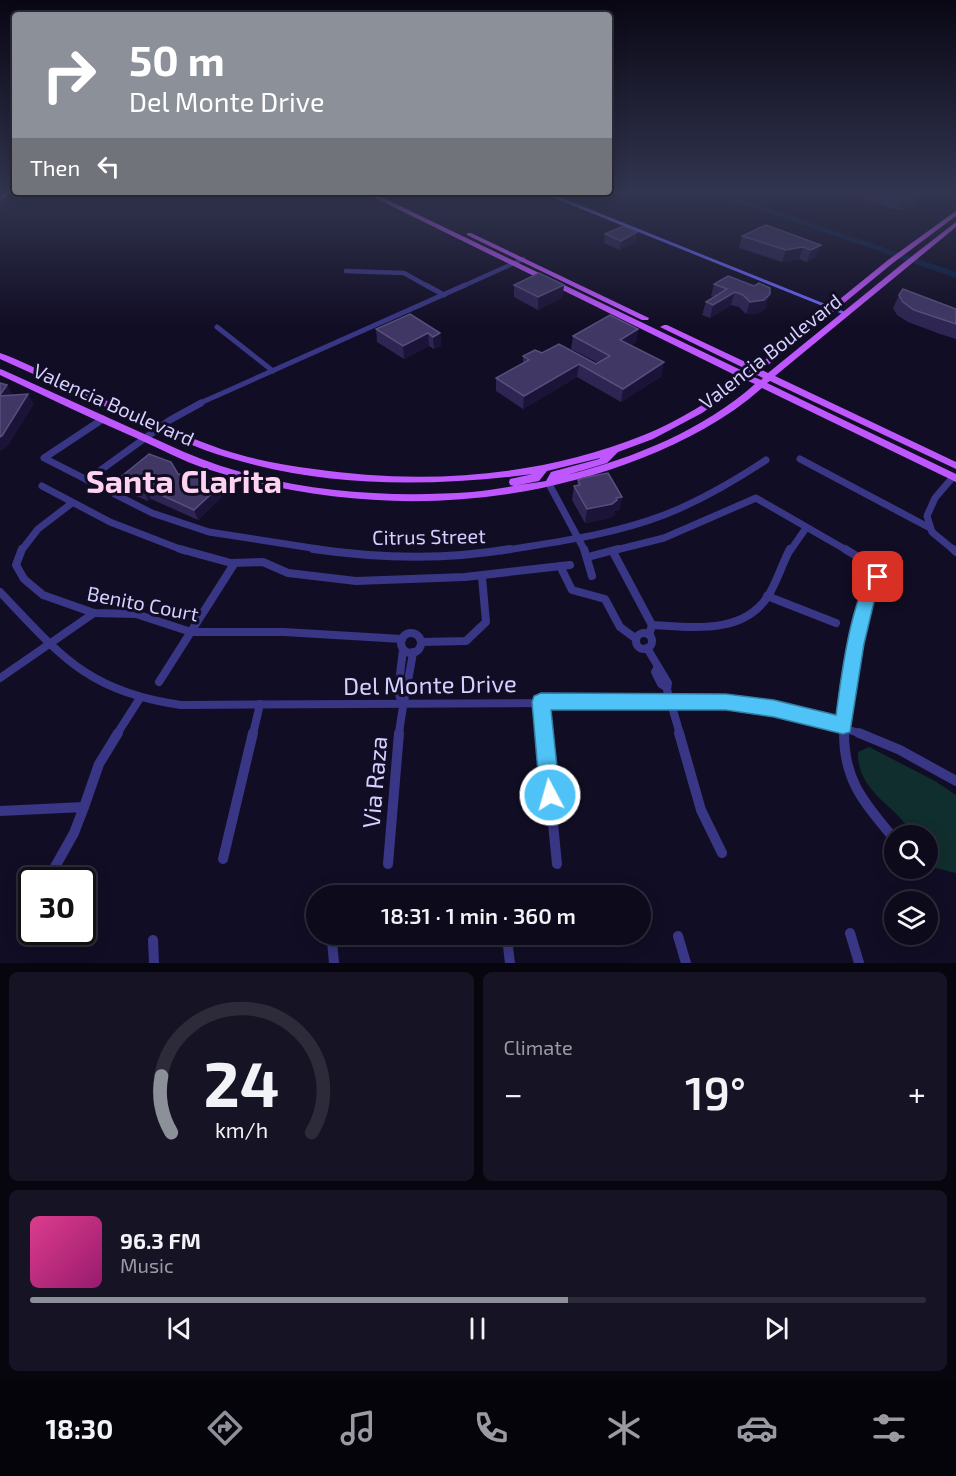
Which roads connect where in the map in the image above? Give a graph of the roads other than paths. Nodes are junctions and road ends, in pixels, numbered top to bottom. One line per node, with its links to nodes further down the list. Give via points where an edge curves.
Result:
1 (458, 237): 7 (main road)
2 (477, 237): 6 (main road)
3 (655, 237): 10 (street)
4 (923, 237): 10 (main road, Valencia Boulevard)
5 (940, 237): 11 (main road, Valencia Boulevard)
6 (523, 259): 7 (street); 16 (main road)
7 (514, 264): 9 (street); 16 (main road)
8 (346, 272): 9 (street, via 404,273)
9 (444, 295): 14 (street)
10 (833, 308): 11 (street); 16 (main road, Valencia Boulevard)
11 (847, 314): 17 (main road, Valencia Boulevard)
12 (217, 327): 14 (street)
13 (0, 356): 19 (main road, Valencia Boulevard)
14 (273, 371): 19 (street, via 200,403)
15 (0, 372): 18 (main road, Valencia Boulevard)
16 (751, 373): 17 (main road); 21 (main road, Valencia Boulevard, via 678,423)
17 (765, 381): 27 (main road); 29 (main road, Valencia Boulevard, via 728,411 664,447 622,464)
18 (103, 419): 20 (main road, Valencia Boulevard); 28 (street, Citrus Street, via 44,458)
19 (160, 427): 20 (street); 26 (main road, Valencia Boulevard, via 228,455)
20 (145, 438): 25 (main road, Valencia Boulevard); 28 (street)
21 (615, 450): 24 (main road, Valencia Boulevard); 29 (main road, via 603,461 555,475)
22 (800, 459): 34 (street)
23 (766, 460): 35 (street, Citrus Street, via 728,485 664,515)
24 (543, 468): 26 (main road, Valencia Boulevard, via 439,479); 31 (main road, via 535,478 504,484)
25 (228, 471): 26 (main road, via 301,481); 31 (main road, Valencia Boulevard, via 345,494)
26 (312, 473)
27 (955, 474): 34 (street, via 927,506)
28 (87, 480): 35 (street, Citrus Street, via 120,499 179,523 219,534 316,550 394,555 483,554)
29 (549, 484): 31 (main road, Valencia Boulevard); 35 (street)
30 (42, 486): 32 (street)
31 (492, 492)
32 (72, 503): 40 (street, via 123,529); 48 (street, Benito Court, via 32,532 20,549 16,565 24,579 42,595)
33 (806, 528): 36 (street, via 756,498 664,538); 39 (street); 47 (street, via 791,547)
34 (930, 528): 37 (street)
35 (578, 538): 38 (street)
36 (613, 552): 38 (street); 50 (street)
37 (956, 552)
38 (588, 557): 43 (street)
39 (858, 557)
40 (234, 564): 44 (street, via 267,562 286,572 363,580); 51 (street)
41 (570, 565): 42 (street)
42 (560, 566): 44 (street); 53 (street, via 572,590 605,599 620,627)
43 (592, 576)
44 (482, 577): 55 (street, via 486,622 466,641)
45 (878, 577): 66 (street, via 869,586)
46 (0, 592): 56 (street, Del Monte Drive)
47 (768, 596): 49 (street); 50 (street, via 736,622 713,627)
48 (94, 613): 51 (street, Benito Court, via 136,614); 56 (street)
49 (836, 623)
50 (652, 625): 52 (street)
51 (191, 632): 54 (street, Benito Court, via 294,632); 60 (street)
52 (649, 635): 53 (street, via 641,633); 57 (street, via 653,645)
53 (635, 638): 57 (street, via 638,645)
54 (402, 639): 55 (street, via 413,634); 58 (street, via 400,646)
55 (422, 642): 58 (street, via 420,648)
56 (51, 645): 59 (street); 61 (street, Del Monte Drive, via 92,679)
57 (647, 648): 62 (street)
58 (408, 651): 65 (street, Via Raza, via 408,691)
59 (0, 678)
60 (159, 682)
61 (140, 698): 64 (street, Del Monte Drive, via 181,705); 68 (street, via 99,764)
62 (671, 700): 63 (street, Del Monte Drive); 66 (street, Del Monte Drive, via 774,708); 71 (street, via 701,810)
63 (541, 702): 65 (street, Del Monte Drive); 74 (street)
64 (260, 704): 65 (street, Del Monte Drive); 72 (street)
65 (402, 704): 73 (street, Via Raza)
66 (843, 726): 67 (street, Del Monte Drive, via 925,761); 70 (street, via 846,766 861,799)
67 (956, 781)
68 (84, 807): 69 (street); 75 (street)
69 (0, 811)
70 (884, 827)
71 (722, 853)
72 (223, 859)
73 (388, 864)
74 (557, 864)
75 (55, 867)
76 (850, 933): 85 (street)
77 (678, 936): 84 (street)
78 (153, 940): 81 (street)
79 (333, 945): 82 (street)
80 (508, 945): 83 (street)
81 (154, 963)
82 (334, 963)
83 (510, 963)
84 (686, 963)
85 (859, 963)

